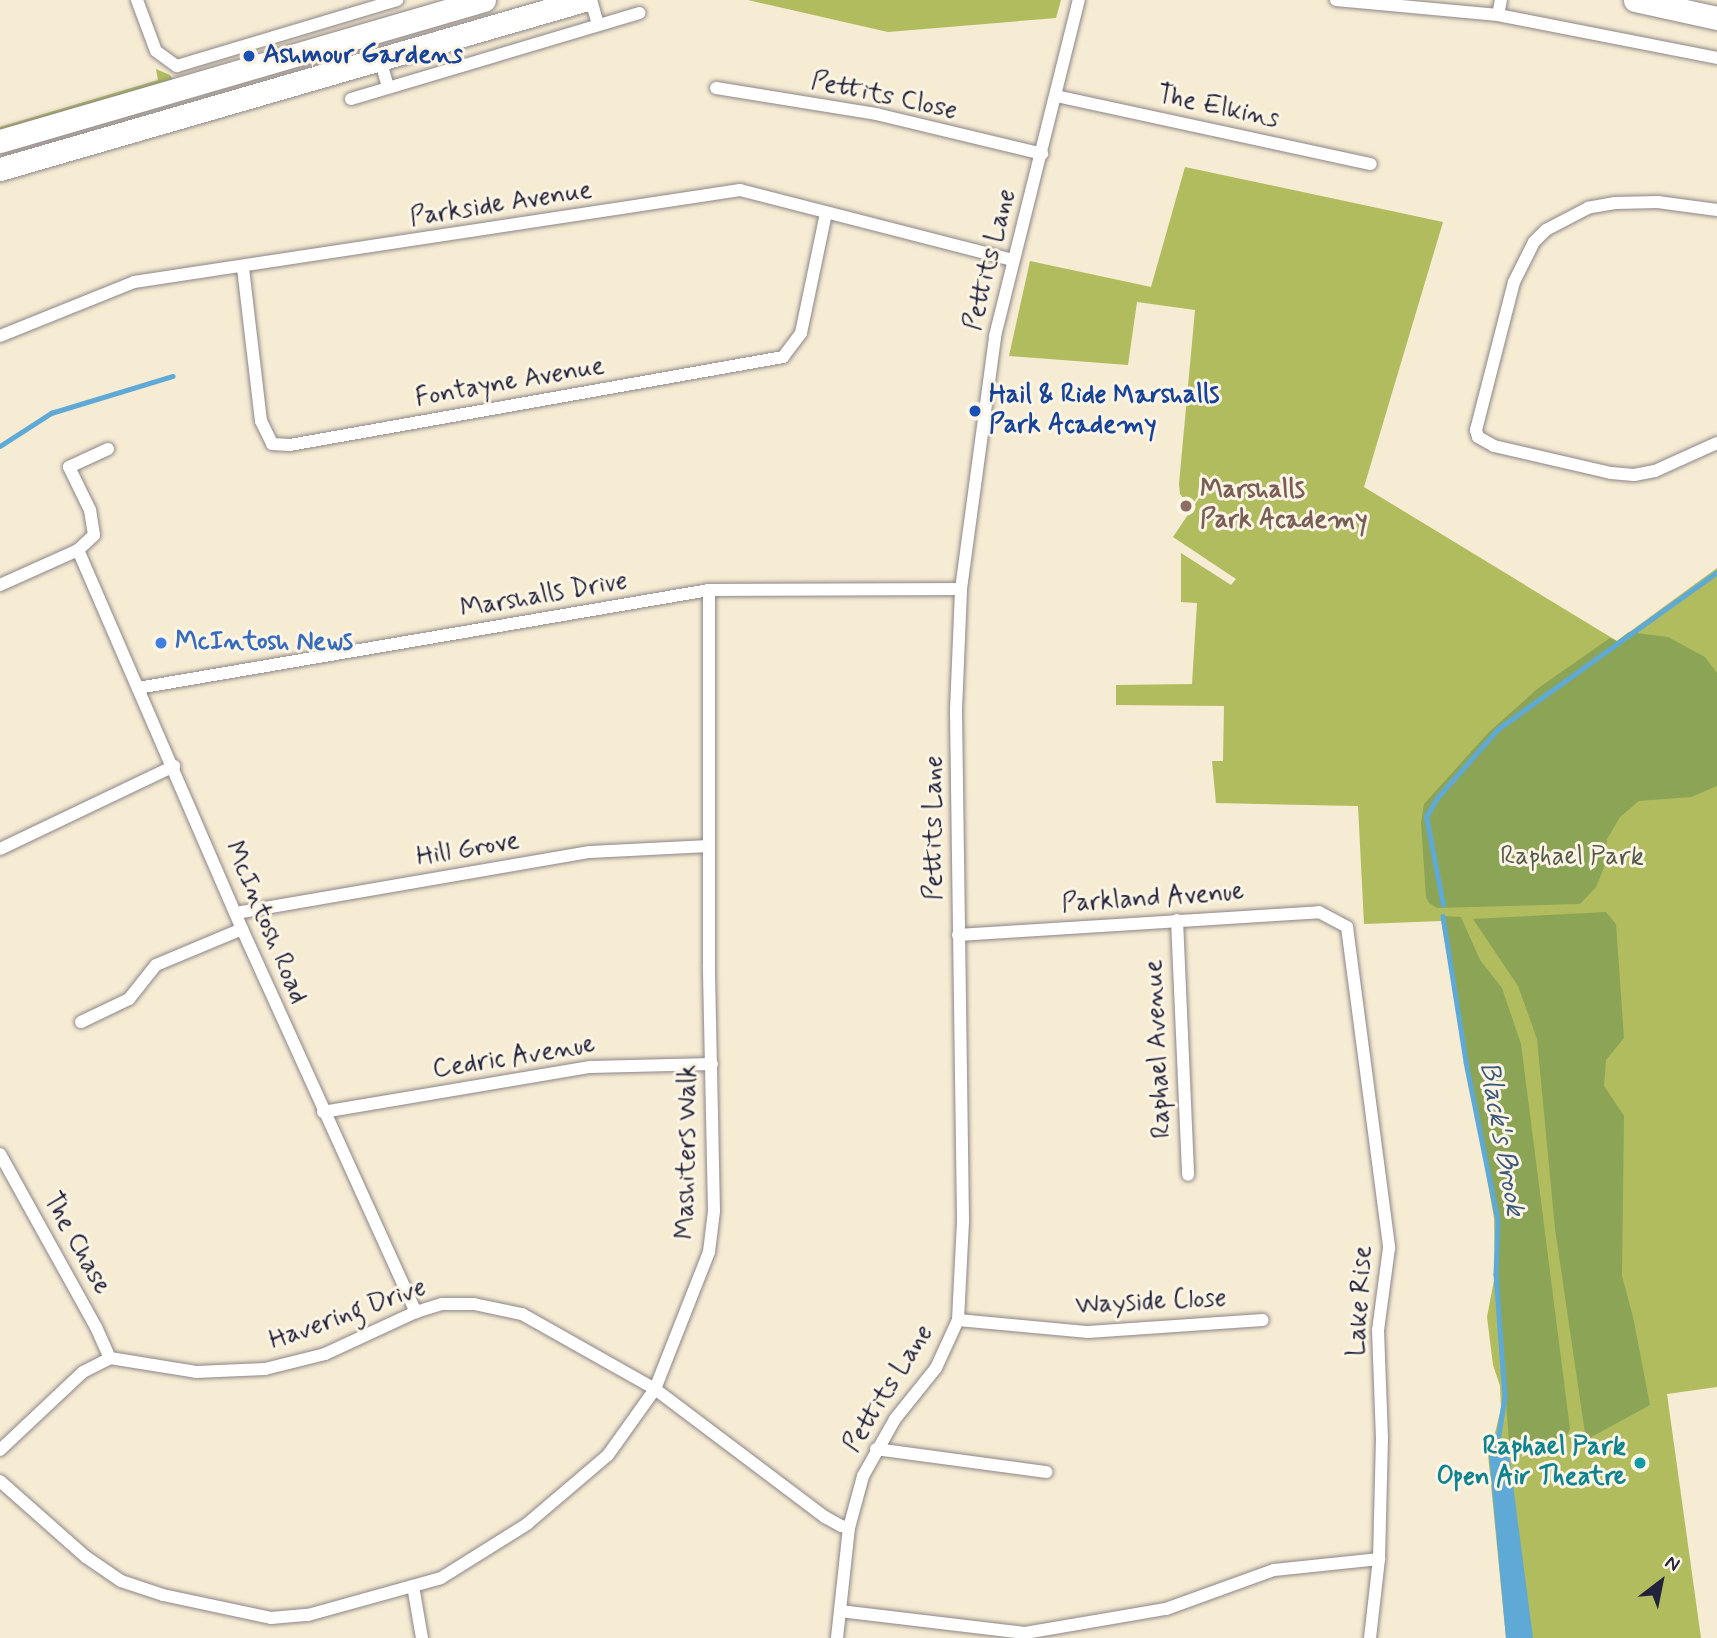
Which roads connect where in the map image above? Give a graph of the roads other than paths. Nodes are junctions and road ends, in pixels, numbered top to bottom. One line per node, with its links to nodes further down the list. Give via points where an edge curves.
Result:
1 (137, 0): 2 (street, via 156,51 177,66)
2 (397, 0)
3 (484, 0): 20 (highway)
4 (584, 0): 15 (highway)
5 (591, 0): 13 (street)
6 (1079, 0): 18 (street, Pettits Lane)
7 (1336, 0): 11 (street)
8 (1501, 0): 11 (street)
9 (1634, 0): 12 (highway)
10 (639, 13): 13 (street)
11 (1498, 15): 14 (street)
12 (1717, 18)
13 (598, 24): 16 (street)
14 (1717, 58)
15 (380, 59): 16 (street); 23 (highway)
16 (388, 87): 19 (street)
17 (716, 88): 21 (street, Pettits Close, via 876,114)
18 (1056, 96): 21 (street, Pettits Lane); 22 (street, The Elkins)
19 (351, 99)
20 (0, 141)
21 (1042, 153): 26 (street, Pettits Lane)
22 (1371, 164)
23 (0, 169)
24 (1717, 210): 29 (street, via 1658,202 1615,203 1588,208 1546,230 1534,242 1514,282 1476,422 1478,437 1494,446 1611,473 1655,471)
25 (826, 213): 26 (street, Parkside Avenue); 27 (street, Parkside Avenue, via 740,190); 27 (street, Fontayne Avenue, via 801,332 783,356 290,445 272,444 261,421)
26 (1013, 260): 33 (street, Pettits Lane, via 983,406)
27 (243, 268): 28 (street, Parkside Avenue, via 134,282)
28 (0, 336)
29 (1717, 443)
30 (108, 449): 31 (street, via 69,467 90,510 94,535)
31 (78, 550): 32 (street); 35 (street, McIntosh Road)
32 (0, 585)
33 (961, 589): 34 (street, Marshalls Drive); 43 (street, Pettits Lane, via 956,710)
34 (709, 590): 35 (street, Marshalls Drive); 37 (street, Mashiters Walk)
35 (138, 688): 36 (street, McIntosh Road)
36 (174, 766): 38 (street); 39 (street, McIntosh Road)
37 (709, 846): 39 (street, Hill Grove, via 590,852); 45 (street, Mashiters Walk)
38 (0, 849)
39 (236, 914): 42 (street, McIntosh Road)
40 (1177, 920): 41 (street, Parkland Avenue, via 1319,912); 43 (street, Parkland Avenue); 48 (street, Raphael Avenue)
41 (1347, 927): 59 (street, Lake Rise, via 1389,1248 1378,1330 1382,1437)
42 (242, 929): 44 (street, via 156,965 129,999); 46 (street, McIntosh Road)
43 (958, 935): 50 (street, Pettits Lane, via 963,1220)
44 (81, 1022)
45 (712, 1064): 46 (street, Cedric Avenue, via 590,1068); 53 (street, Mashiters Walk, via 714,1211 709,1252)
46 (323, 1112): 49 (street, McIntosh Road)
47 (0, 1154): 52 (street, The Chase)
48 (1188, 1175)
49 (416, 1312): 52 (street, Havering Drive, via 325,1354 265,1370 196,1372); 53 (street, Havering Drive, via 442,1304 474,1304 522,1314)
50 (958, 1320): 51 (street, Wayside Close, via 1088,1332); 54 (street, Pettits Lane, via 936,1368)
51 (1262, 1320)
52 (110, 1358): 55 (street, via 83,1372)
53 (655, 1389): 58 (street, Havering Drive, via 825,1517); 60 (street, Mashiters Walk, via 608,1455 571,1489 527,1524 442,1578)
54 (876, 1449): 56 (street); 58 (street, Pettits Lane, via 863,1476)
55 (0, 1450)
56 (1046, 1472)
57 (0, 1481): 60 (street, Mashiters Walk, via 86,1557 121,1581 163,1595 271,1618 308,1615)
58 (849, 1528): 61 (street, Pettits Lane)
59 (1379, 1559): 62 (street, via 1274,1570 1166,1609); 65 (street, Lake Rise)
60 (413, 1586): 63 (street)
61 (840, 1611): 62 (street); 64 (street, Pettits Lane)
62 (1026, 1635)
63 (422, 1638)
64 (837, 1638)
65 (1370, 1638)

